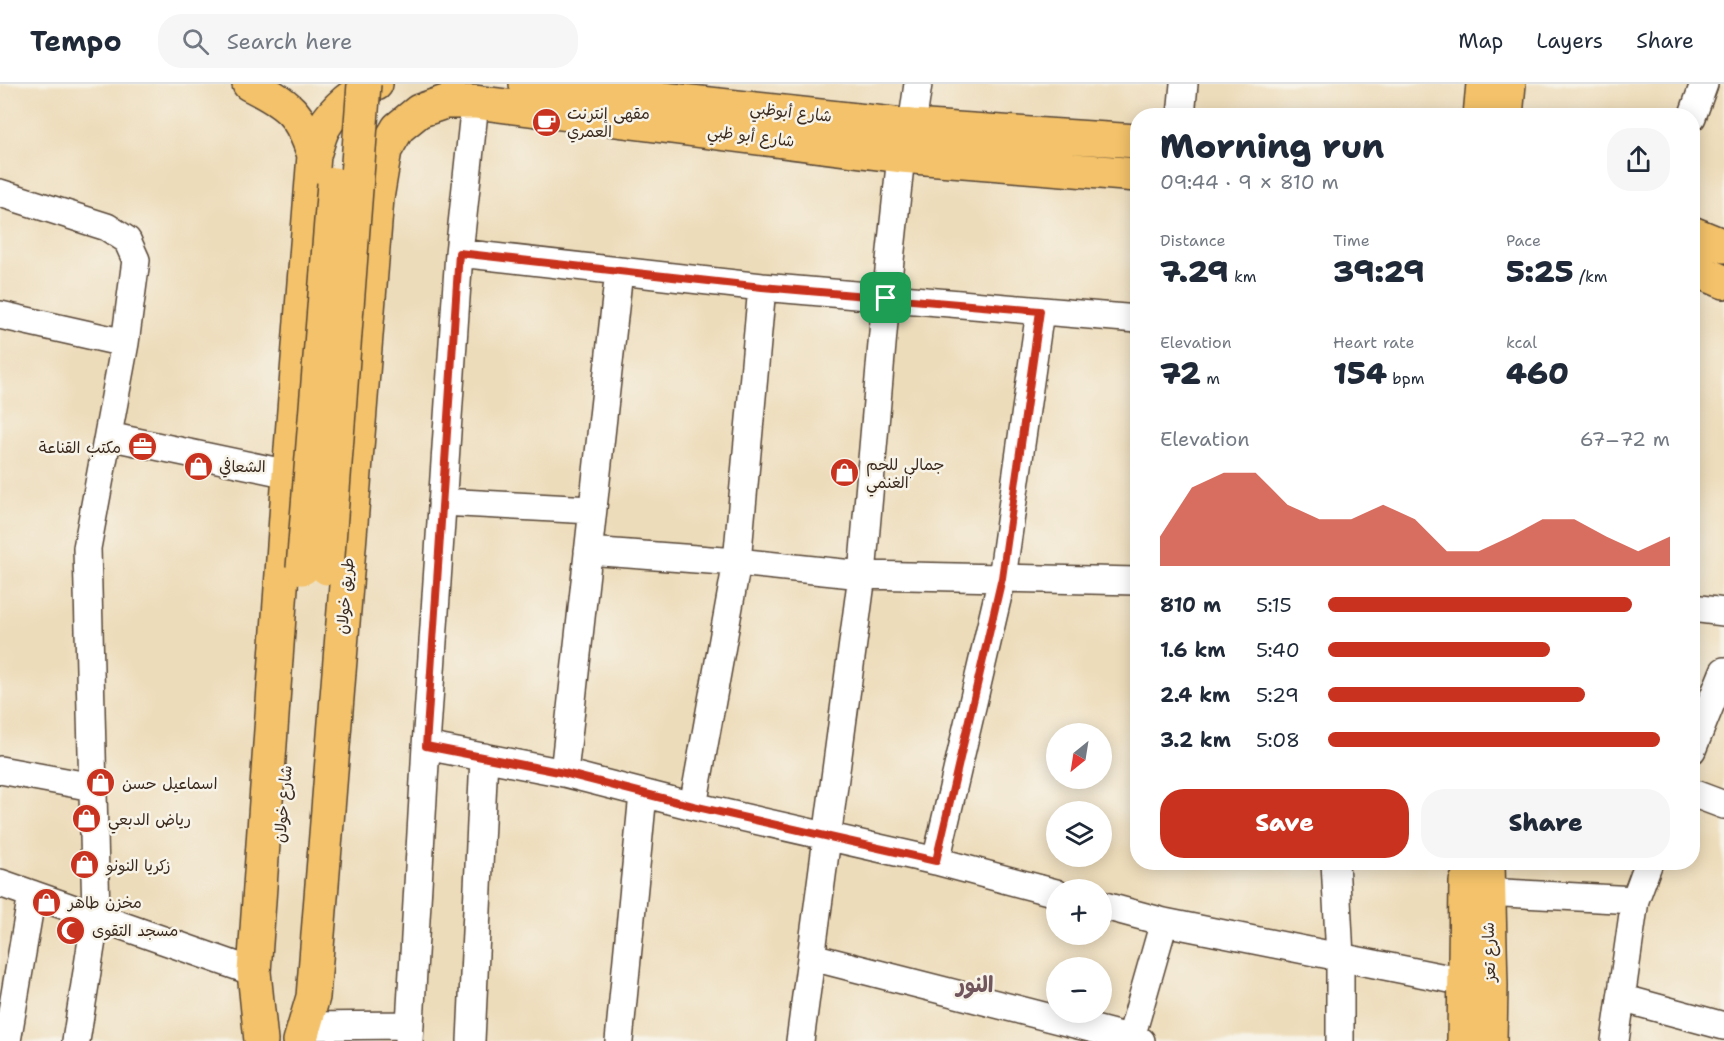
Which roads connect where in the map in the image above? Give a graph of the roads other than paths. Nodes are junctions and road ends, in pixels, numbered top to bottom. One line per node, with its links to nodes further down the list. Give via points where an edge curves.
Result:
1 (249, 84): 21 (main road, via 275,97 294,113 306,131)
2 (342, 84): 46 (main road, bridge)
3 (364, 84): 46 (main road, طريق خولان, bridge)
4 (376, 84): 21 (main road, via 343,104 324,127)
5 (918, 84): 18 (street)
6 (1184, 84): 13 (street)
7 (1483, 84): 14 (main road)
8 (1509, 84): 15 (main road)
9 (1525, 84): 16 (main road)
10 (1704, 84): 17 (street)
11 (514, 91): 12 (main road, شارع أبو ظبي); 18 (main road, شارع أبوظبي); 22 (main road, شارع أبو ظبي)
12 (475, 102): 20 (main road, شارع أبو ظبي, via 445,102 419,111 398,128); 30 (street)
13 (1182, 108)
14 (1481, 108)
15 (1507, 108)
16 (1523, 108)
17 (1695, 108)
18 (912, 126): 19 (main road); 23 (main road, via 950,142)
19 (1130, 141)
20 (385, 150): 27 (main road, طريق خولان)
21 (314, 155): 25 (main road)
22 (901, 156): 24 (main road, شارع أبو ظبي); 35 (street)
23 (1130, 158)
24 (1130, 174)
25 (312, 190): 27 (main road); 41 (main road)
26 (0, 193): 39 (street, via 107,226 127,240 136,260)
27 (377, 198): 84 (main road, طريق خولان, via 314,986)
28 (1700, 236): 29 (main road)
29 (1724, 246)
30 (459, 253): 31 (street); 42 (street)
31 (619, 271): 34 (street); 43 (street)
32 (1700, 272): 33 (main road)
33 (1724, 282)
34 (762, 287): 35 (street); 45 (street)
35 (886, 298): 36 (street); 47 (street)
36 (1040, 311): 38 (street); 48 (street)
37 (0, 315): 39 (street)
38 (1130, 318)
39 (125, 343): 40 (street)
40 (108, 436): 41 (street); 58 (street, via 87,548)
41 (289, 474): 79 (main road)
42 (442, 502): 43 (street); 54 (street)
43 (592, 510): 44 (street)
44 (588, 551): 45 (street); 57 (street)
45 (737, 562): 47 (street); 62 (street)
46 (315, 568): 84 (main road, شارع خولان); 88 (main road, شارع خولان)
47 (862, 575): 48 (street); 63 (street)
48 (1002, 578): 49 (street); 64 (street)
49 (1130, 581)
50 (1700, 609): 51 (street)
51 (1724, 612)
52 (1724, 671): 53 (street)
53 (1700, 730)
54 (426, 746): 55 (street); 83 (street)
55 (484, 757): 57 (street); 89 (street)
56 (0, 770): 58 (street)
57 (564, 773): 59 (street)
58 (93, 787): 75 (street)
59 (643, 794): 62 (street); 90 (street)
60 (1700, 796): 61 (street)
61 (1724, 805)
62 (693, 806): 63 (street)
63 (828, 837): 64 (street); 77 (street)
64 (936, 861): 71 (street)
65 (1336, 870): 78 (street)
66 (1468, 870): 80 (main road, شارع تعز)
67 (1487, 870): 80 (main road, شارع تعز)
68 (1646, 870): 73 (street)
69 (1504, 878): 73 (street); 80 (main road)
70 (0, 883): 72 (street)
71 (1046, 890)
72 (32, 894): 75 (street); 86 (street)
73 (1635, 900): 81 (street)
74 (1112, 908): 76 (street)
75 (96, 915): 79 (street); 87 (street)
76 (1164, 922): 78 (street); 85 (street)
77 (812, 957): 85 (street); 91 (street)
78 (1341, 957): 80 (street); 92 (street)
79 (254, 972): 88 (main road)
80 (1478, 984): 93 (main road, شارع تعز); 94 (main road, شارع تعز)
81 (1620, 998): 82 (street); 95 (street)
82 (1724, 1026)
83 (409, 1033): 84 (street)
84 (301, 1036)
85 (1134, 1040)
86 (7, 1041)
87 (76, 1041)
88 (262, 1041)
89 (471, 1041)
90 (619, 1041)
91 (800, 1041)
92 (1340, 1041)
93 (1464, 1041)
94 (1490, 1041)
95 (1615, 1041)

